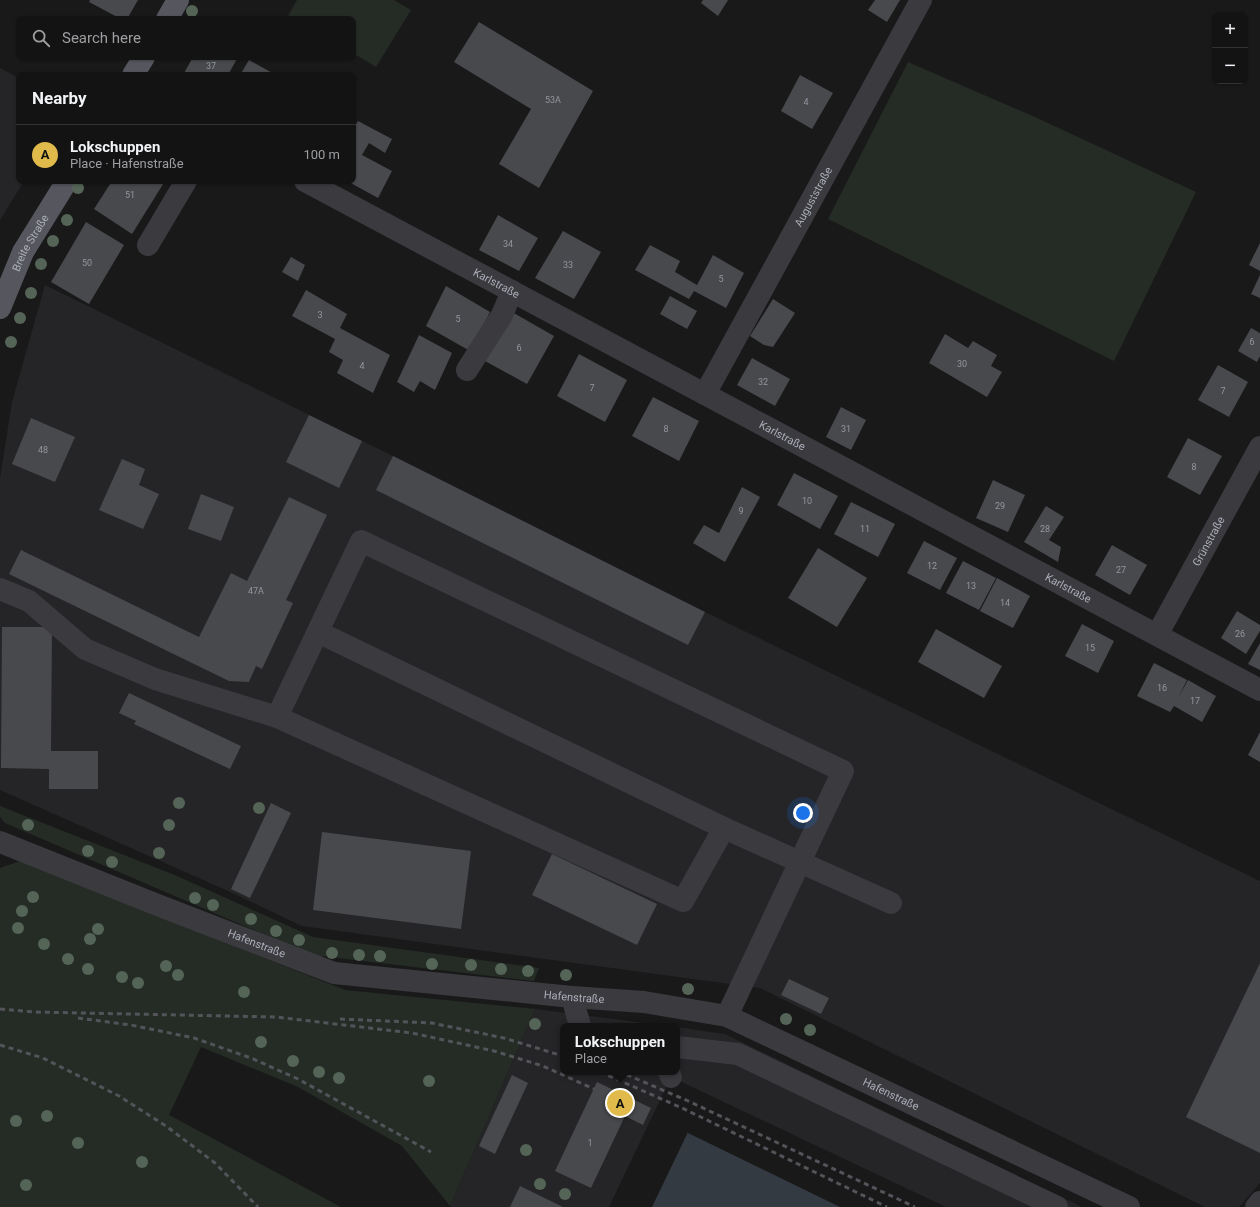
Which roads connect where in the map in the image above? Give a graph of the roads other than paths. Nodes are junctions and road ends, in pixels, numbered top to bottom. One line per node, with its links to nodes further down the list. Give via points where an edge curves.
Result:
1 (178, 0): 3 (main road)
2 (922, 0): 13 (street, Auguststraße)
3 (169, 16)
4 (142, 60): 5 (main road)
5 (135, 72)
6 (65, 184): 11 (main road, Breite Straße, via 23,252)
7 (184, 184): 9 (street)
8 (311, 184): 10 (street, Karlstraße)
9 (148, 245)
10 (512, 291): 12 (street, via 502,315); 13 (street, Karlstraße)
11 (0, 308)
12 (467, 370)
13 (705, 394): 17 (street, Karlstraße)
14 (1260, 447): 17 (street, Grünstraße)
15 (0, 590): 19 (street, via 29,601 85,649 155,680)
16 (318, 632): 19 (street); 20 (street); 22 (street, via 361,541 843,771)
17 (1158, 635): 18 (street, Karlstraße)
18 (1260, 690)
19 (277, 717): 20 (street, via 683,901)
20 (724, 828): 22 (street)
21 (0, 842): 24 (street, Hafenstraße, via 334,973)
22 (800, 862): 23 (street); 25 (street)
23 (892, 903)
24 (572, 997): 25 (street, Hafenstraße, via 644,1002); 26 (street)
25 (727, 1016): 30 (street, Hafenstraße)
26 (579, 1023)
27 (680, 1047): 29 (street, via 738,1054)
28 (1260, 1202): 31 (street)
29 (1057, 1207)
30 (1129, 1207)
31 (1256, 1207)

